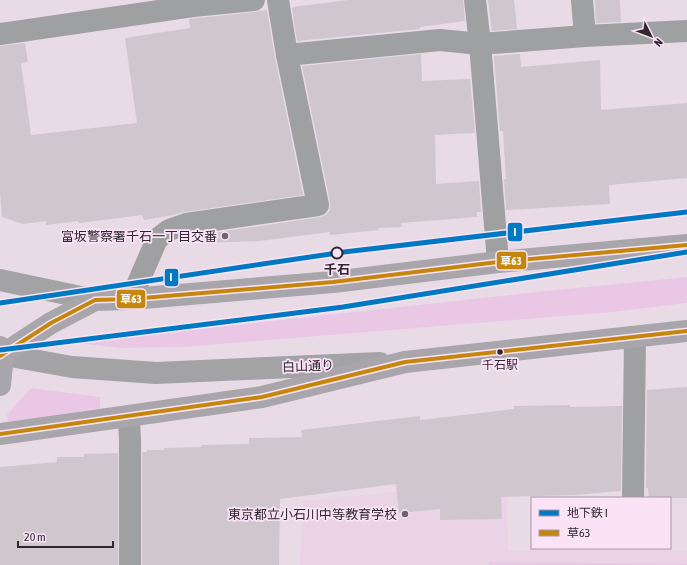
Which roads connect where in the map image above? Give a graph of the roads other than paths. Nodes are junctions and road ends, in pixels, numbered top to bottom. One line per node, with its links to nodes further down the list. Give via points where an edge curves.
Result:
1 (254, 0): 5 (street)
2 (278, 0): 10 (street)
3 (475, 0): 9 (street)
4 (582, 0): 8 (street)
5 (192, 3): 7 (street)
6 (687, 31): 8 (street)
7 (0, 34)
8 (585, 36): 9 (street)
9 (480, 44): 10 (street, via 440,40); 12 (street)
10 (287, 55): 14 (street, via 318,206 186,224 169,230 157,239)
11 (687, 245): 12 (highway)
12 (498, 262): 14 (highway, via 333,282)
13 (0, 280): 15 (main road)
14 (131, 299): 15 (highway)
15 (95, 300): 18 (highway)
16 (687, 331): 17 (highway, 白山通り)
17 (635, 337): 19 (highway, 白山通り); 23 (street)
18 (1, 353): 19 (main road, 白山通り, via 72,367 156,372); 20 (highway)
19 (405, 362): 21 (highway, via 262,397)
20 (0, 385)
21 (128, 417): 22 (highway); 24 (street)
22 (0, 434)
23 (633, 497)
24 (130, 565)

